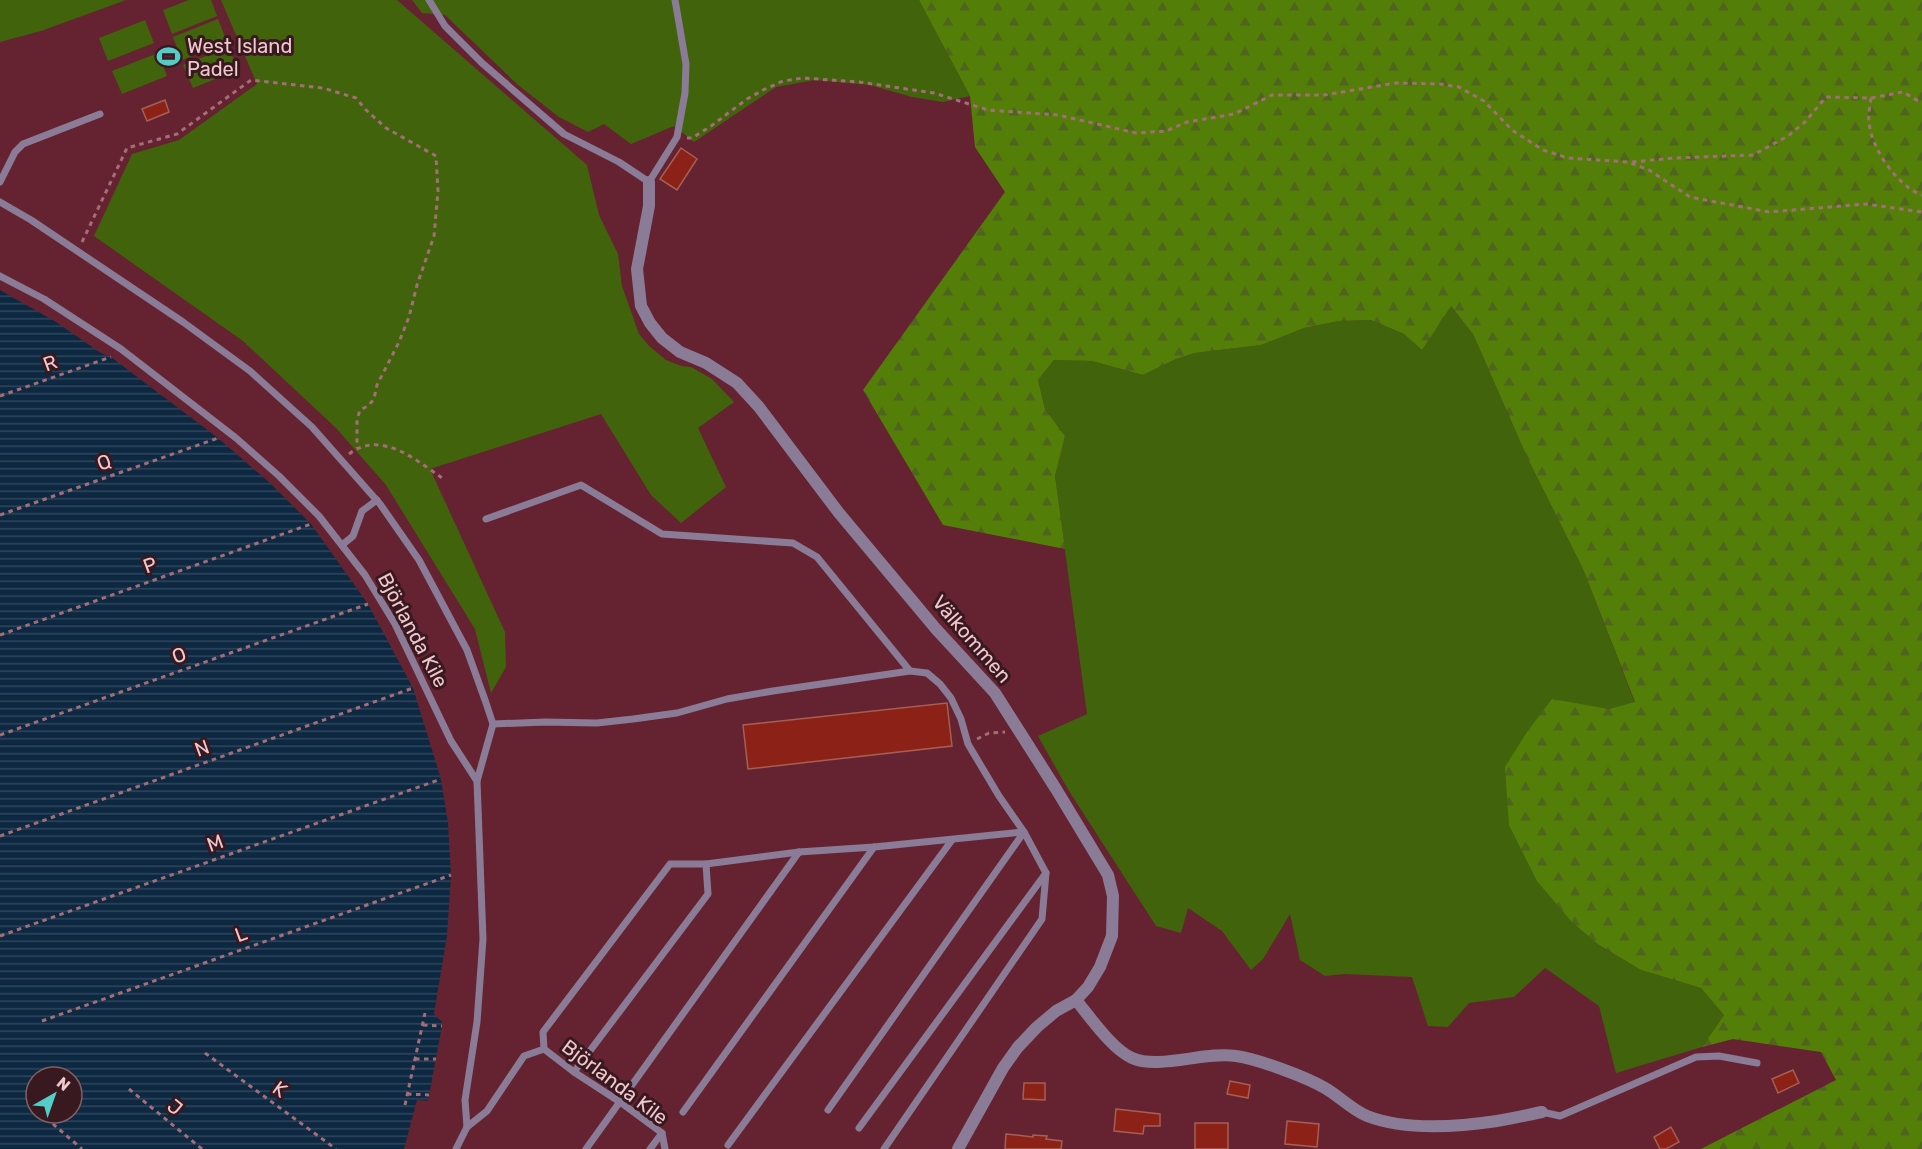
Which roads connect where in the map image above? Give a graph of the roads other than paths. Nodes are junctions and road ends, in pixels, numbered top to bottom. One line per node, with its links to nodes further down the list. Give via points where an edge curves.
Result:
1 (429, 0): 5 (lane, via 446,26 482,63 564,134)
2 (675, 0): 5 (lane, via 686,64 680,127)
3 (100, 114): 4 (lane, via 23,144)
4 (0, 182)
5 (649, 182): 20 (street, Välkommen, via 649,206 636,269 641,306 650,323 680,352 737,383 759,407 839,513 995,693 1108,875 1113,896 1112,936 1100,967)
6 (0, 202): 8 (lane, via 183,322 250,371 312,427)
7 (0, 276): 10 (lane, Björlanda Kile, via 44,299 121,349 236,438 319,516)
8 (377, 500): 10 (lane, via 362,511 352,536); 12 (lane, via 419,560 467,650)
9 (486, 519): 11 (lane, via 581,485 662,534 793,543 817,557)
10 (342, 545): 13 (lane, Björlanda Kile, via 395,624 451,741)
11 (910, 671): 12 (lane, via 761,693 633,719); 14 (lane, via 927,673 940,684 961,718 968,744)
12 (493, 724): 13 (lane)
13 (477, 781): 28 (lane, Björlanda Kile, via 483,939 477,1022 465,1100)
14 (1024, 832): 15 (lane); 19 (lane); 25 (lane)
15 (951, 840): 16 (lane); 31 (lane)
16 (874, 847): 17 (lane); 26 (lane)
17 (799, 852): 18 (lane); 24 (lane)
18 (706, 864): 21 (lane, via 669,864 543,1032); 23 (lane, via 708,894)
19 (1046, 873): 29 (lane); 36 (lane, via 1042,919)
20 (1076, 1000): 27 (street, via 1124,1054 1135,1060 1236,1056 1305,1078 1366,1116 1399,1124 1439,1126); 37 (street, Välkommen, via 1056,1011 1018,1047)
21 (544, 1049): 23 (lane, Björlanda Kile); 28 (lane, Björlanda Kile, via 524,1056 487,1111)
22 (1757, 1063): 27 (lane, via 1719,1056 1696,1057 1560,1116)
23 (574, 1072): 24 (lane, Björlanda Kile)
24 (620, 1102): 30 (lane, Björlanda Kile); 33 (lane)
25 (828, 1110)
26 (683, 1112)
27 (1542, 1113)
28 (467, 1127): 32 (lane, Björlanda Kile)
29 (859, 1128)
30 (662, 1133): 34 (lane); 35 (lane, Björlanda Kile)
31 (728, 1145)
32 (456, 1149)
33 (586, 1149)
34 (650, 1149)
35 (665, 1149)
36 (884, 1149)
37 (958, 1149)

